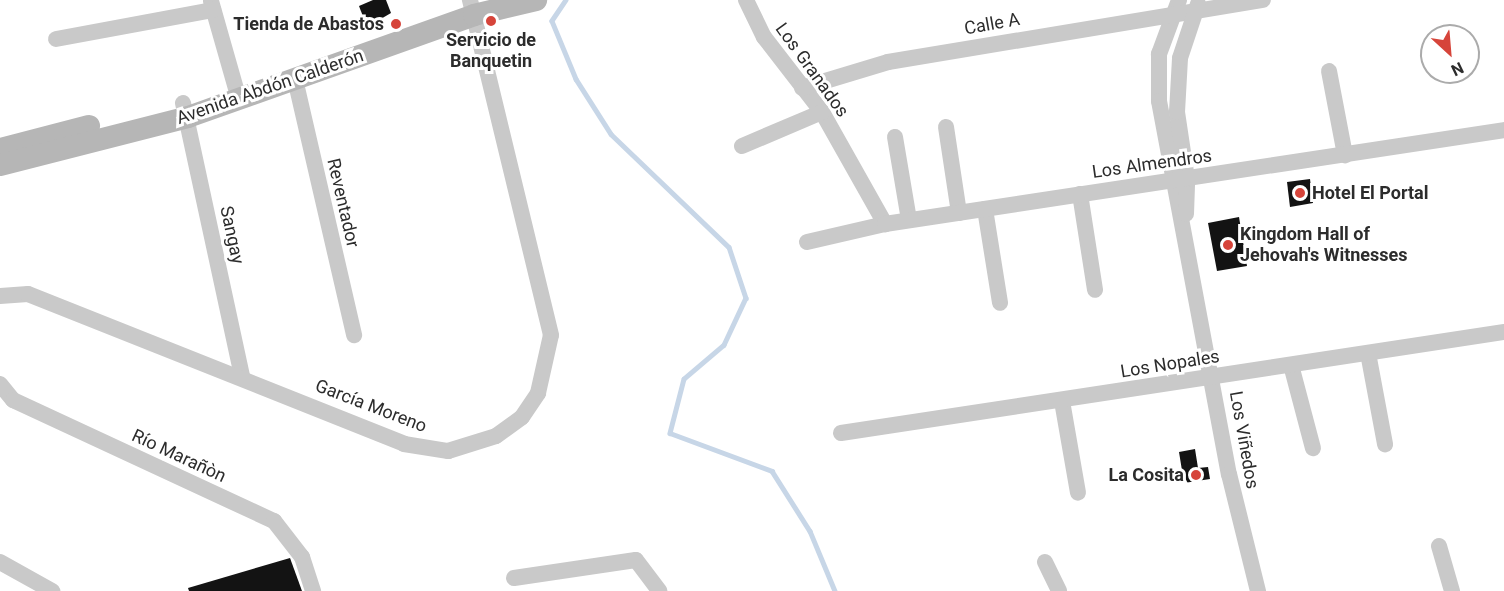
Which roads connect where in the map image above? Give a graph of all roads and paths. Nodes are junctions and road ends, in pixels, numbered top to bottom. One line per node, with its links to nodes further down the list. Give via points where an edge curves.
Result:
1 (536, 0): 5 (main road, Avenida Abdón Calderón)
2 (746, 0): 11 (street, Los Granados, via 764,37)
3 (1263, 0): 6 (street, Calle A)
4 (212, 5): 8 (street); 12 (street)
5 (476, 5): 10 (main road, Avenida Abdón Calderón); 12 (main road, Avenida Abdón Calderón); 38 (street, García Moreno, via 551,335 544,381 531,405 481,443 429,449 404,444)
6 (1197, 5): 7 (street, Calle A); 22 (street, Los Viñedos, via 1180,58 1177,112)
7 (1175, 7): 11 (street, Calle A, via 888,62); 23 (street, Los Viñedos, via 1160,54 1159,101)
8 (56, 39)
9 (1329, 71): 20 (street)
10 (295, 79): 12 (main road, Avenida Abdón Calderón); 35 (street, Reventador)
11 (802, 87): 14 (street, Los Granados)
12 (237, 93): 13 (main road, Avenida Abdón Calderón)
13 (185, 110): 19 (main road, Avenida Abdón Calderón); 21 (main road, Avenida Abdón Calderón); 38 (street, Sangay)
14 (822, 111): 18 (street); 28 (street, Los Granados)
15 (946, 127): 26 (street)
16 (1504, 130): 20 (street, Los Almendros)
17 (895, 137): 27 (street)
18 (742, 146)
19 (0, 149)
20 (1345, 155): 22 (street, Los Almendros)
21 (0, 165)
22 (1187, 179): 23 (street, Los Almendros); 29 (street, Los Viñedos)
23 (1170, 181): 24 (street, Los Almendros); 29 (street, Los Viñedos)
24 (1080, 194): 25 (street, Los Almendros); 31 (street)
25 (985, 209): 26 (street, Los Almendros); 33 (street)
26 (959, 213): 27 (street, Los Almendros)
27 (909, 220): 28 (street, Los Almendros)
28 (885, 224): 30 (street, Los Almendros)
29 (1185, 224): 39 (street, Los Viñedos)
30 (807, 242)
31 (1095, 290)
32 (0, 296): 38 (street, García Moreno, via 28,294)
33 (1000, 303)
34 (1504, 332): 36 (street, Los Nopales)
35 (354, 335)
36 (1368, 353): 37 (street, Los Nopales); 43 (street)
37 (1291, 365): 39 (street, Los Nopales); 44 (street)
38 (242, 375)
39 (1213, 377): 41 (street, Los Nopales); 54 (street, Los Viñedos, via 1228,474)
40 (0, 384): 51 (street, Río Marañòn, via 13,400 274,521 302,557)
41 (1062, 401): 42 (street, Los Nopales); 45 (street)
42 (841, 433)
43 (1385, 444)
44 (1313, 448)
45 (1078, 493)
46 (1439, 546): 55 (street)
47 (0, 562): 50 (street)
48 (1045, 562): 53 (street)
49 (514, 578): 52 (street, via 636,560)
50 (52, 591)
51 (313, 591)
52 (659, 591)
53 (1059, 591)
54 (1258, 591)
55 (1452, 591)

